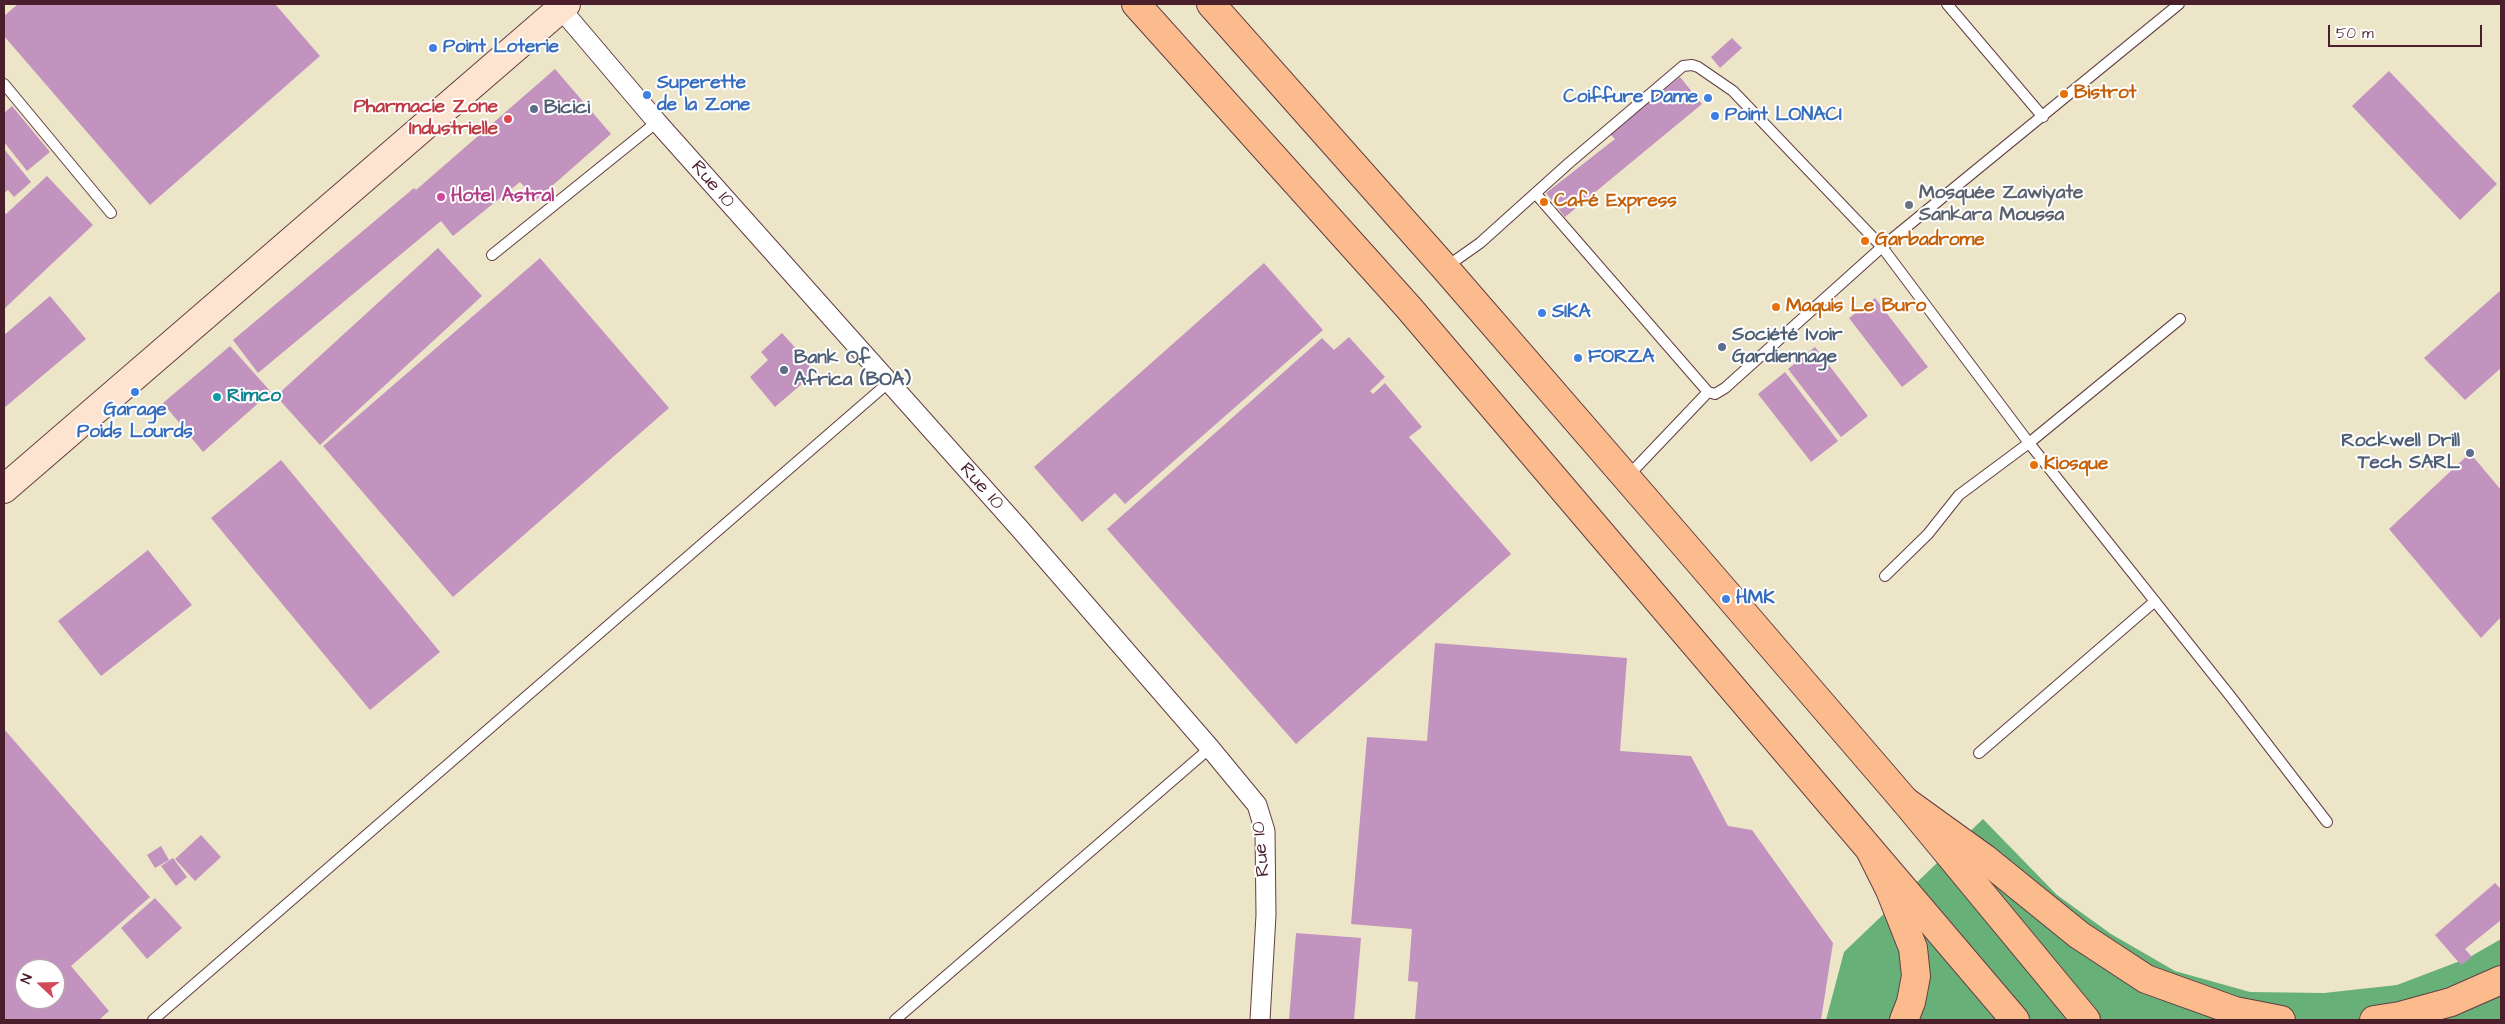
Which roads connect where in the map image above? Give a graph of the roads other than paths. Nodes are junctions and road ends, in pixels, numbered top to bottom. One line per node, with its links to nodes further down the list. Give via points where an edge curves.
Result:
1 (1136, 4): 26 (main road, via 1409,308)
2 (1211, 4): 13 (main road)
3 (1947, 4): 7 (lane)
4 (2179, 4): 7 (lane)
5 (561, 5): 8 (street, Rue 10); 19 (street)
6 (4, 84): 10 (lane)
7 (2043, 117): 11 (lane)
8 (657, 122): 12 (lane); 15 (street, Rue 10)
9 (1536, 194): 11 (lane, via 1683,66 1692,65 1733,92); 13 (lane, via 1480,243); 16 (lane)
10 (111, 213)
11 (1882, 247): 16 (lane, via 1725,388 1715,394); 17 (lane)
12 (492, 255)
13 (1445, 268): 18 (main road)
14 (2180, 319): 17 (lane)
15 (888, 383): 22 (street, Rue 10); 28 (lane)
16 (1708, 392): 18 (lane)
17 (2029, 443): 20 (lane, via 1959,495 1928,534); 21 (lane)
18 (1626, 477): 24 (main road)
19 (4, 489)
20 (1885, 576)
21 (2154, 602): 23 (lane); 25 (lane)
22 (1210, 748): 29 (lane); 30 (street, Rue 10, via 1257,805 1264,831 1266,915)
23 (1979, 753)
24 (1905, 801): 33 (main road); 34 (main road, via 1984,858 2079,936 2146,979 2235,1011)
25 (2327, 822)
26 (1871, 852): 31 (main road, via 1913,948 1916,976); 32 (main road)
27 (2501, 980): 35 (main road, via 2451,1002)
28 (153, 1020)
29 (895, 1020)
30 (1260, 1020)
31 (1904, 1020)
32 (2015, 1020)
33 (2086, 1020)
34 (2281, 1020)
35 (2374, 1020)

